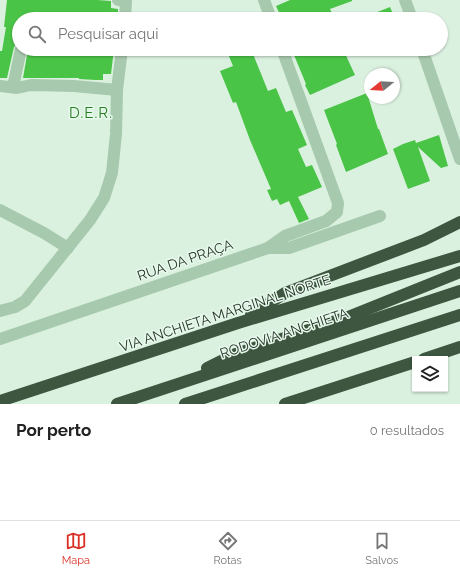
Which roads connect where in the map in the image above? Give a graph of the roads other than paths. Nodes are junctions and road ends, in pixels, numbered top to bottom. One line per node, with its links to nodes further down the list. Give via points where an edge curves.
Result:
1 (264, 0): 5 (street)
2 (405, 0): 6 (street)
3 (122, 1): 4 (street)
4 (124, 12)
5 (268, 12)
6 (409, 12)
7 (20, 56): 12 (street)
8 (121, 56): 13 (street)
9 (285, 56): 19 (street, via 338,207 337,212 326,221 286,236)
10 (424, 56): 14 (street)
11 (0, 86): 12 (street)
12 (13, 87): 13 (street, via 74,86)
13 (117, 90): 18 (street, via 112,173 104,198)
14 (460, 159)
15 (0, 210): 18 (street)
16 (380, 216): 19 (street, RUA DA PRAÇA, via 289,248)
17 (460, 222): 25 (highway, via 424,240 285,294)
18 (68, 248): 23 (street, via 25,300 15,307)
19 (268, 248): 26 (street, RUA DA PRAÇA)
20 (460, 256): 25 (highway, VIA ANCHIETA MARGINAL NORTE)
21 (460, 272): 30 (highway, via 348,317 233,355)
22 (460, 291): 30 (highway, RODOVIA ANCHIETA)
23 (0, 311)
24 (460, 315): 33 (highway)
25 (238, 323): 31 (highway, VIA ANCHIETA MARGINAL NORTE)
26 (0, 339)
27 (460, 347): 28 (highway)
28 (433, 356)
29 (412, 363): 34 (highway)
30 (157, 391): 32 (highway, RODOVIA ANCHIETA)
31 (0, 401)
32 (117, 404)
33 (185, 404)
34 (285, 404)

